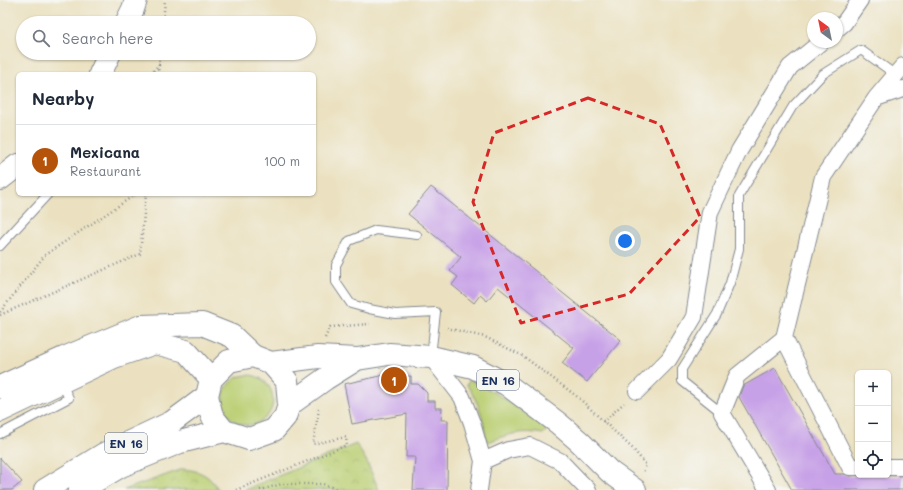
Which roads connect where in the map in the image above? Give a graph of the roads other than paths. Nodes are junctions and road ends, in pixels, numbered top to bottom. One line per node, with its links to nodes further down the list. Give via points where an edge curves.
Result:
1 (136, 0): 3 (main road)
2 (860, 0): 4 (street)
3 (130, 16)
4 (843, 24)
5 (814, 48): 23 (street, via 790,67 739,151 710,212 694,318 669,359)
6 (107, 60): 8 (main road)
7 (899, 70): 10 (street); 26 (lane, via 861,50 823,74 793,106 738,196 739,249 730,283 717,314 682,369 682,381)
8 (101, 72)
9 (903, 89): 10 (street)
10 (876, 98): 16 (street, via 822,177)
11 (16, 166): 12 (main road)
12 (0, 178)
13 (46, 196): 15 (lane)
14 (417, 235): 17 (lane, via 376,230 349,241 336,265 336,282 351,304 369,310 395,314 436,312)
15 (0, 246)
16 (784, 338): 26 (street, via 737,376); 30 (street, via 850,468)
17 (431, 357): 18 (main road, EN 16, via 390,354); 29 (street, via 462,397); 33 (main road, EN 16, via 473,367 506,384 558,422 580,442)
18 (357, 358): 19 (main road, EN 16); 24 (main road, EN 16)
19 (262, 359): 21 (main road, via 232,336 202,324 141,326); 22 (main road, EN 16, via 229,361); 24 (main road, via 287,381)
20 (61, 383): 22 (main road, via 114,358 155,343 186,351); 25 (main road); 28 (lane, via 69,398)
21 (0, 387)
22 (209, 388): 27 (main road, via 212,416); 34 (main road, EN 16, via 172,422 104,454)
23 (637, 391)
24 (289, 405): 27 (main road, EN 16, via 285,417 274,430 249,439)
25 (0, 411)
26 (722, 413): 39 (street)
27 (224, 431): 35 (main road, EN 16, via 180,442 121,466)
28 (0, 434)
29 (483, 461): 36 (street); 37 (street, via 508,450 530,446 560,461)
30 (855, 467)
31 (891, 467): 32 (street)
32 (903, 467)
33 (613, 481): 38 (main road, EN 16)
34 (45, 490)
35 (80, 490)
36 (479, 490)
37 (588, 490)
38 (635, 490)
39 (768, 490)

